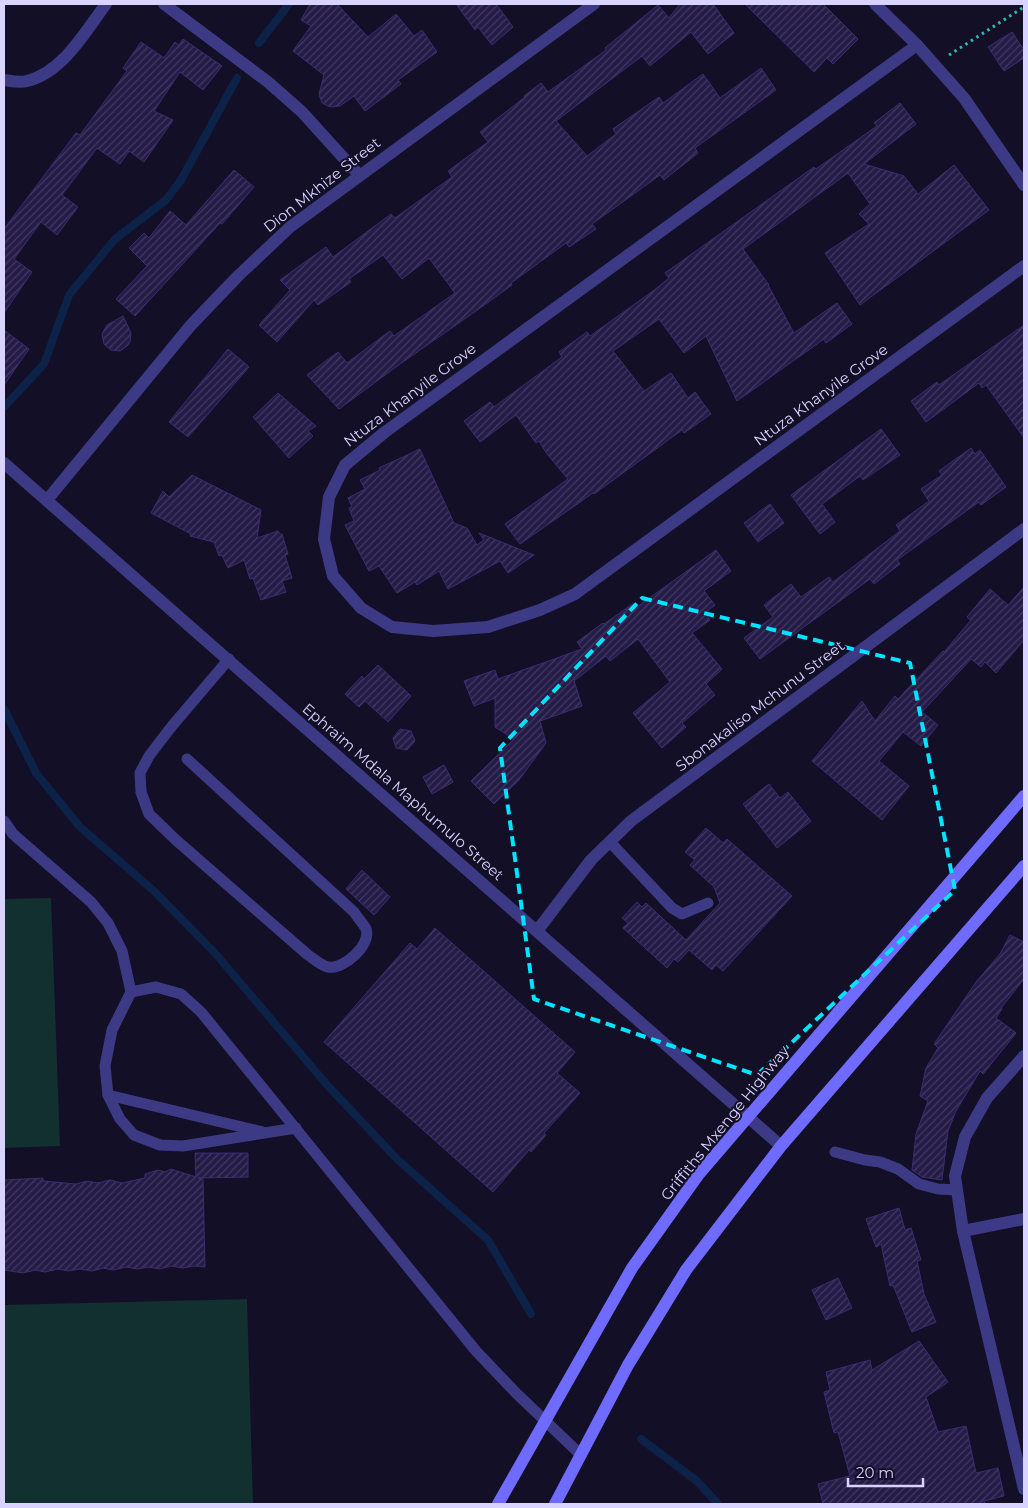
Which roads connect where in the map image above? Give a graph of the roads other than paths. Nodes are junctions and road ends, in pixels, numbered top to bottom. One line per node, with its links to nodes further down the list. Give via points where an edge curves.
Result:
1 (106, 4): 6 (street, via 72,50 46,74 25,82)
2 (164, 4): 7 (street, via 268,82 302,112)
3 (594, 4): 7 (street, Dion Mkhize Street)
4 (875, 4): 5 (street)
5 (917, 45): 8 (street, via 964,98); 9 (street, Ntuza Khanyile Grove, via 393,426 345,465 329,497 324,540 333,576 361,608 392,627 433,631 488,627 540,610 575,594)
6 (4, 80)
7 (359, 175): 11 (street, Dion Mkhize Street, via 290,227 238,276 191,325)
8 (1024, 185)
9 (1024, 266)
10 (5, 464): 11 (street, Ephraim Mdala Maphumulo Street)
11 (47, 500): 13 (street, Ephraim Mdala Maphumulo Street)
12 (1024, 529): 17 (street, Sbonakaliso Mchunu Street, via 631,821)
13 (229, 660): 14 (lane, via 172,726 140,773 141,792 149,814 308,955 327,967 339,967 350,959 366,940 366,930 354,912); 20 (street, Ephraim Mdala Maphumulo Street)
14 (187, 759)
15 (1024, 796): 24 (street, Griffiths Mxenge Highway)
16 (4, 821): 21 (lane, via 13,834 91,902 108,923 122,951)
17 (610, 842): 19 (lane, via 672,908 682,914); 20 (street, Sbonakaliso Mchunu Street, via 591,860)
18 (1024, 866): 27 (street)
19 (708, 903)
20 (537, 931): 24 (street, Ephraim Mdala Maphumulo Street)
21 (130, 992): 23 (lane, via 112,1030 105,1066); 25 (lane, via 156,987 181,994 201,1012)
22 (1024, 1056): 29 (street, via 987,1098 965,1137 955,1176)
23 (108, 1095): 26 (lane); 26 (lane, via 134,1135 160,1145 183,1146)
24 (748, 1117): 27 (street, Ephraim Mdala Maphumulo Street); 32 (street, Griffiths Mxenge Highway, via 699,1174 632,1268)
25 (296, 1128): 26 (lane); 32 (lane, via 476,1351)
26 (269, 1133)
27 (781, 1146): 33 (street, via 686,1270 628,1365)
28 (834, 1152): 29 (lane, via 880,1162 919,1184)
29 (957, 1190): 31 (street)
30 (1024, 1219): 31 (street)
31 (963, 1231): 34 (street)
32 (544, 1421): 33 (lane); 36 (street, Griffiths Mxenge Highway)
33 (581, 1455): 37 (street)
34 (1020, 1459): 35 (street)
35 (1024, 1490)
36 (498, 1504)
37 (555, 1504)

